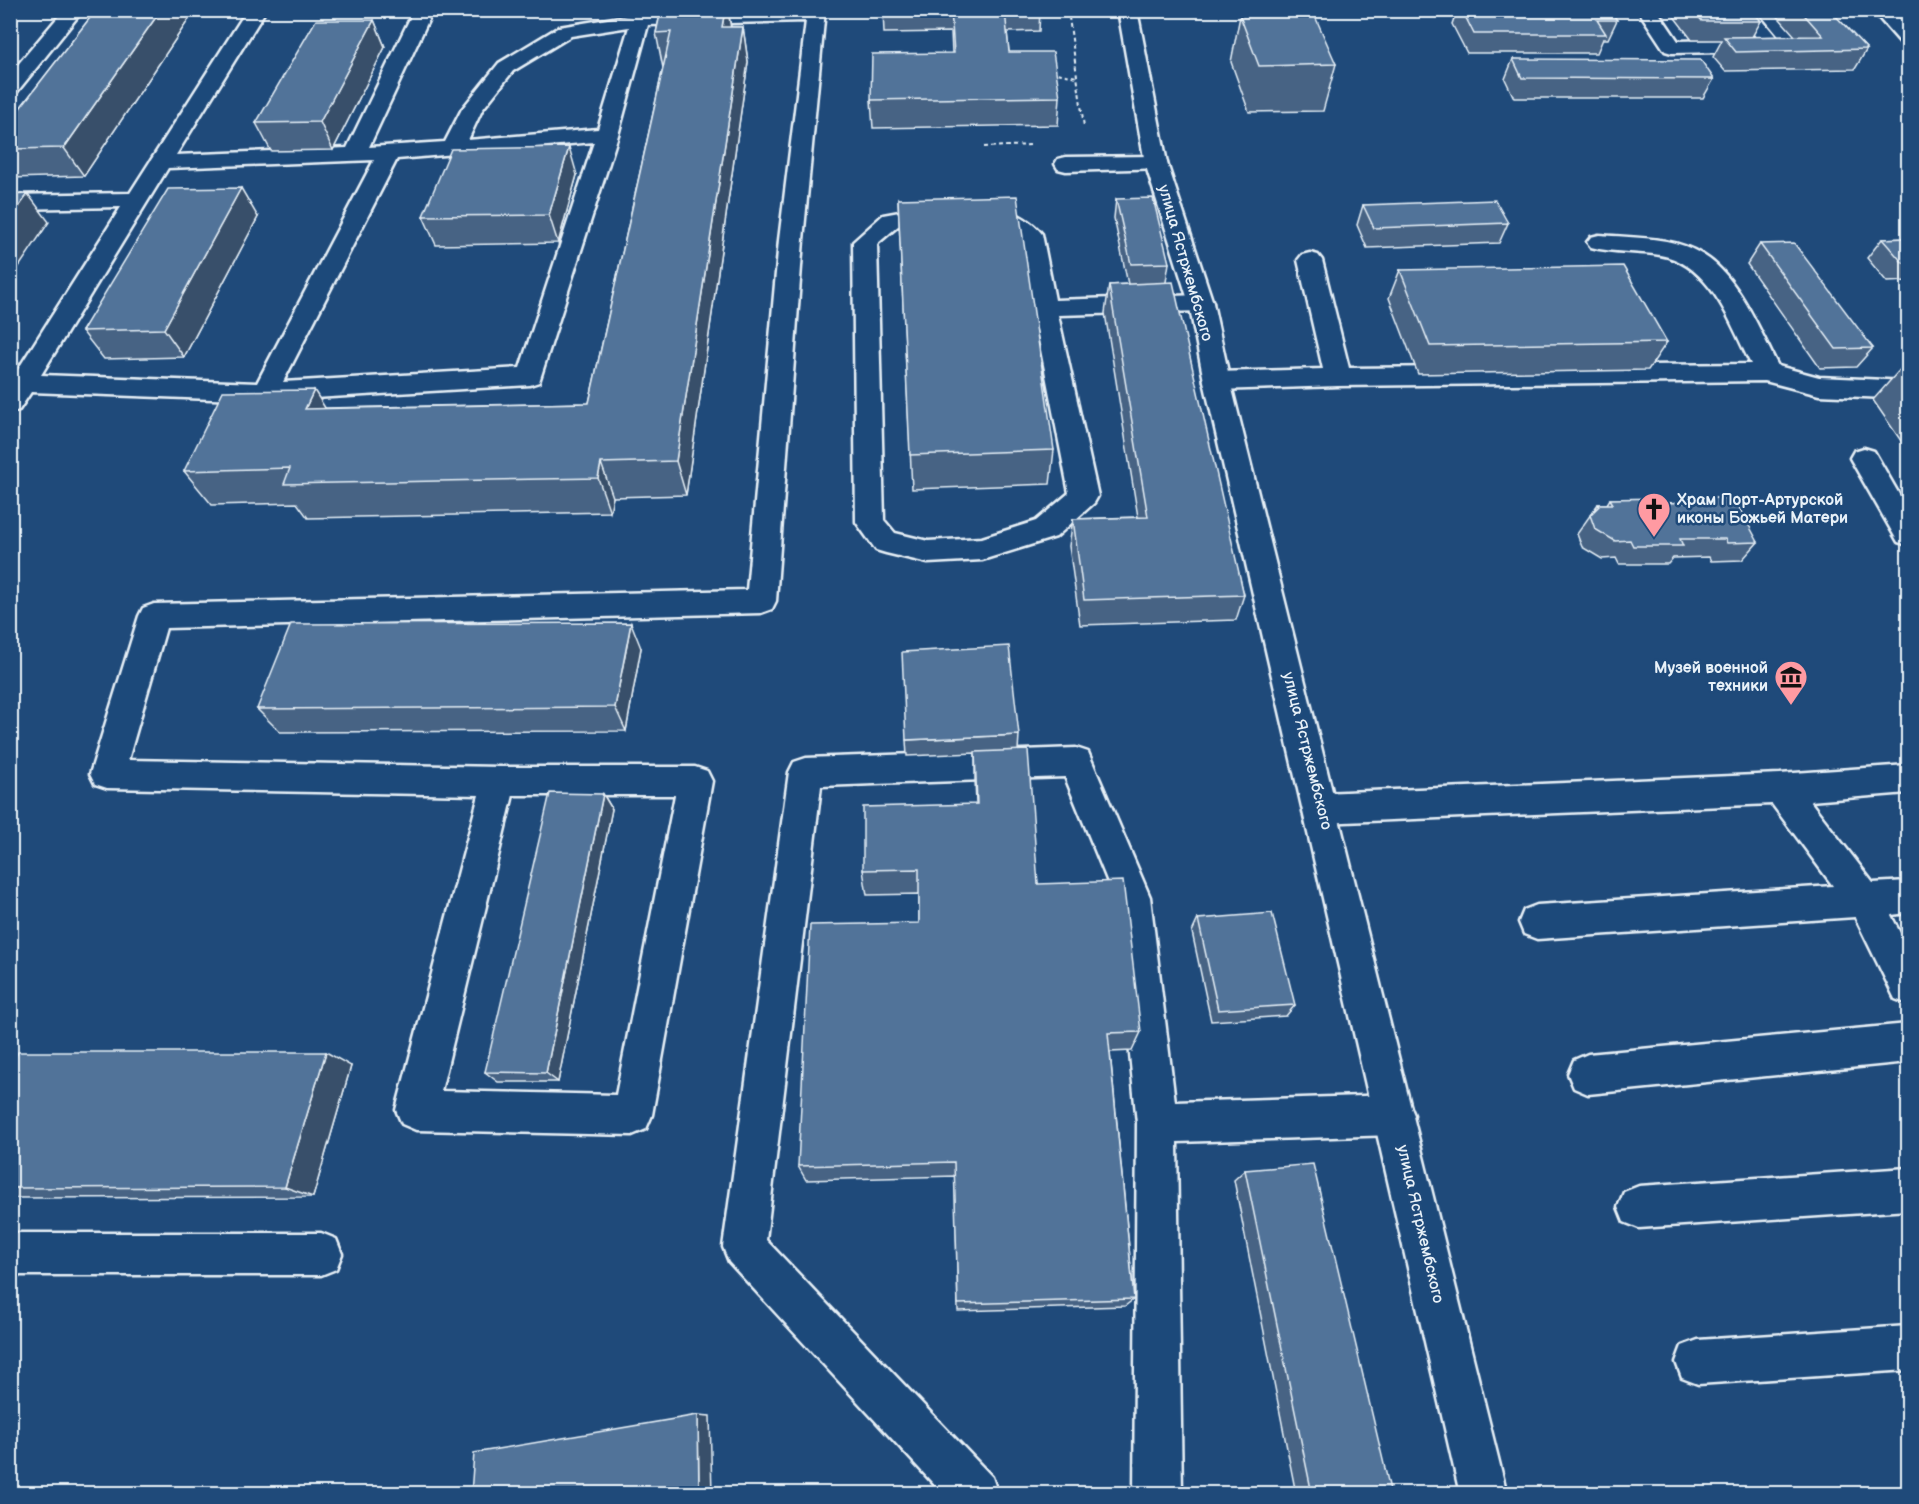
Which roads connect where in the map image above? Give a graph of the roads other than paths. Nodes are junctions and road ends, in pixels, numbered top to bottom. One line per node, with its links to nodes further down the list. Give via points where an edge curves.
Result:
1 (74, 10): 11 (main road)
2 (257, 10): 16 (main road)
3 (424, 10): 15 (main road)
4 (1127, 10): 17 (main road, улица Ястржембского)
5 (1647, 10): 6 (main road, via 1672,47 1773,45)
6 (1743, 10)
7 (1881, 10): 10 (main road)
8 (816, 13): 9 (main road); 35 (main road, via 791,240 761,602 154,616 107,774)
9 (642, 15): 12 (main road); 13 (main road, via 567,32 506,66 472,109)
10 (1908, 39)
11 (10, 88)
12 (607, 135): 13 (main road); 30 (main road, via 530,376)
13 (453, 148): 14 (main road)
14 (389, 153): 15 (main road); 30 (main road)
15 (355, 155): 16 (main road)
16 (160, 162): 19 (main road)
17 (1156, 163): 18 (main road); 23 (main road, улица Ястржембского)
18 (1066, 164)
19 (137, 200): 20 (main road); 28 (main road)
20 (10, 202)
21 (1599, 242): 25 (main road, via 1661,249 1694,259 1716,277)
22 (1310, 260): 26 (main road)
23 (1201, 303): 24 (main road); 27 (main road, улица Ястржембского)
24 (1044, 308): 24 (main road, via 1030,234 1004,216 932,213 891,220 865,242 870,522 886,542 928,552 982,549 1046,529 1084,496)
25 (1768, 372): 26 (main road); 29 (main road, via 1790,382 1838,389)
26 (1338, 377): 27 (main road)
27 (1217, 381): 37 (main road, улица Ястржембского)
28 (24, 383): 30 (main road); 31 (main road)
29 (1908, 390)
30 (266, 392)
31 (10, 404)
32 (1864, 458): 33 (main road)
33 (1908, 534)
34 (1908, 779): 36 (main road)
35 (500, 781): 35 (main road, via 416,1110 632,1115 695,781)
36 (1780, 789): 37 (main road); 39 (main road)
37 (1321, 808): 44 (main road, улица Ястржембского)
38 (1908, 897): 39 (main road)
39 (1864, 899): 40 (main road); 41 (main road)
40 (1538, 922)
41 (1908, 986)
42 (1908, 1043): 43 (main road)
43 (1588, 1074)
44 (1394, 1115): 45 (main road); 54 (main road, улица Ястржембского)
45 (1157, 1123): 52 (main road, via 1132,897 1076,762 806,772 744,1248); 53 (main road)
46 (1908, 1189): 47 (main road)
47 (1639, 1207)
48 (10, 1254): 49 (main road)
49 (321, 1254)
50 (1908, 1348): 51 (main road)
51 (1698, 1362)
52 (975, 1494)
53 (1158, 1494)
54 (1484, 1494)

